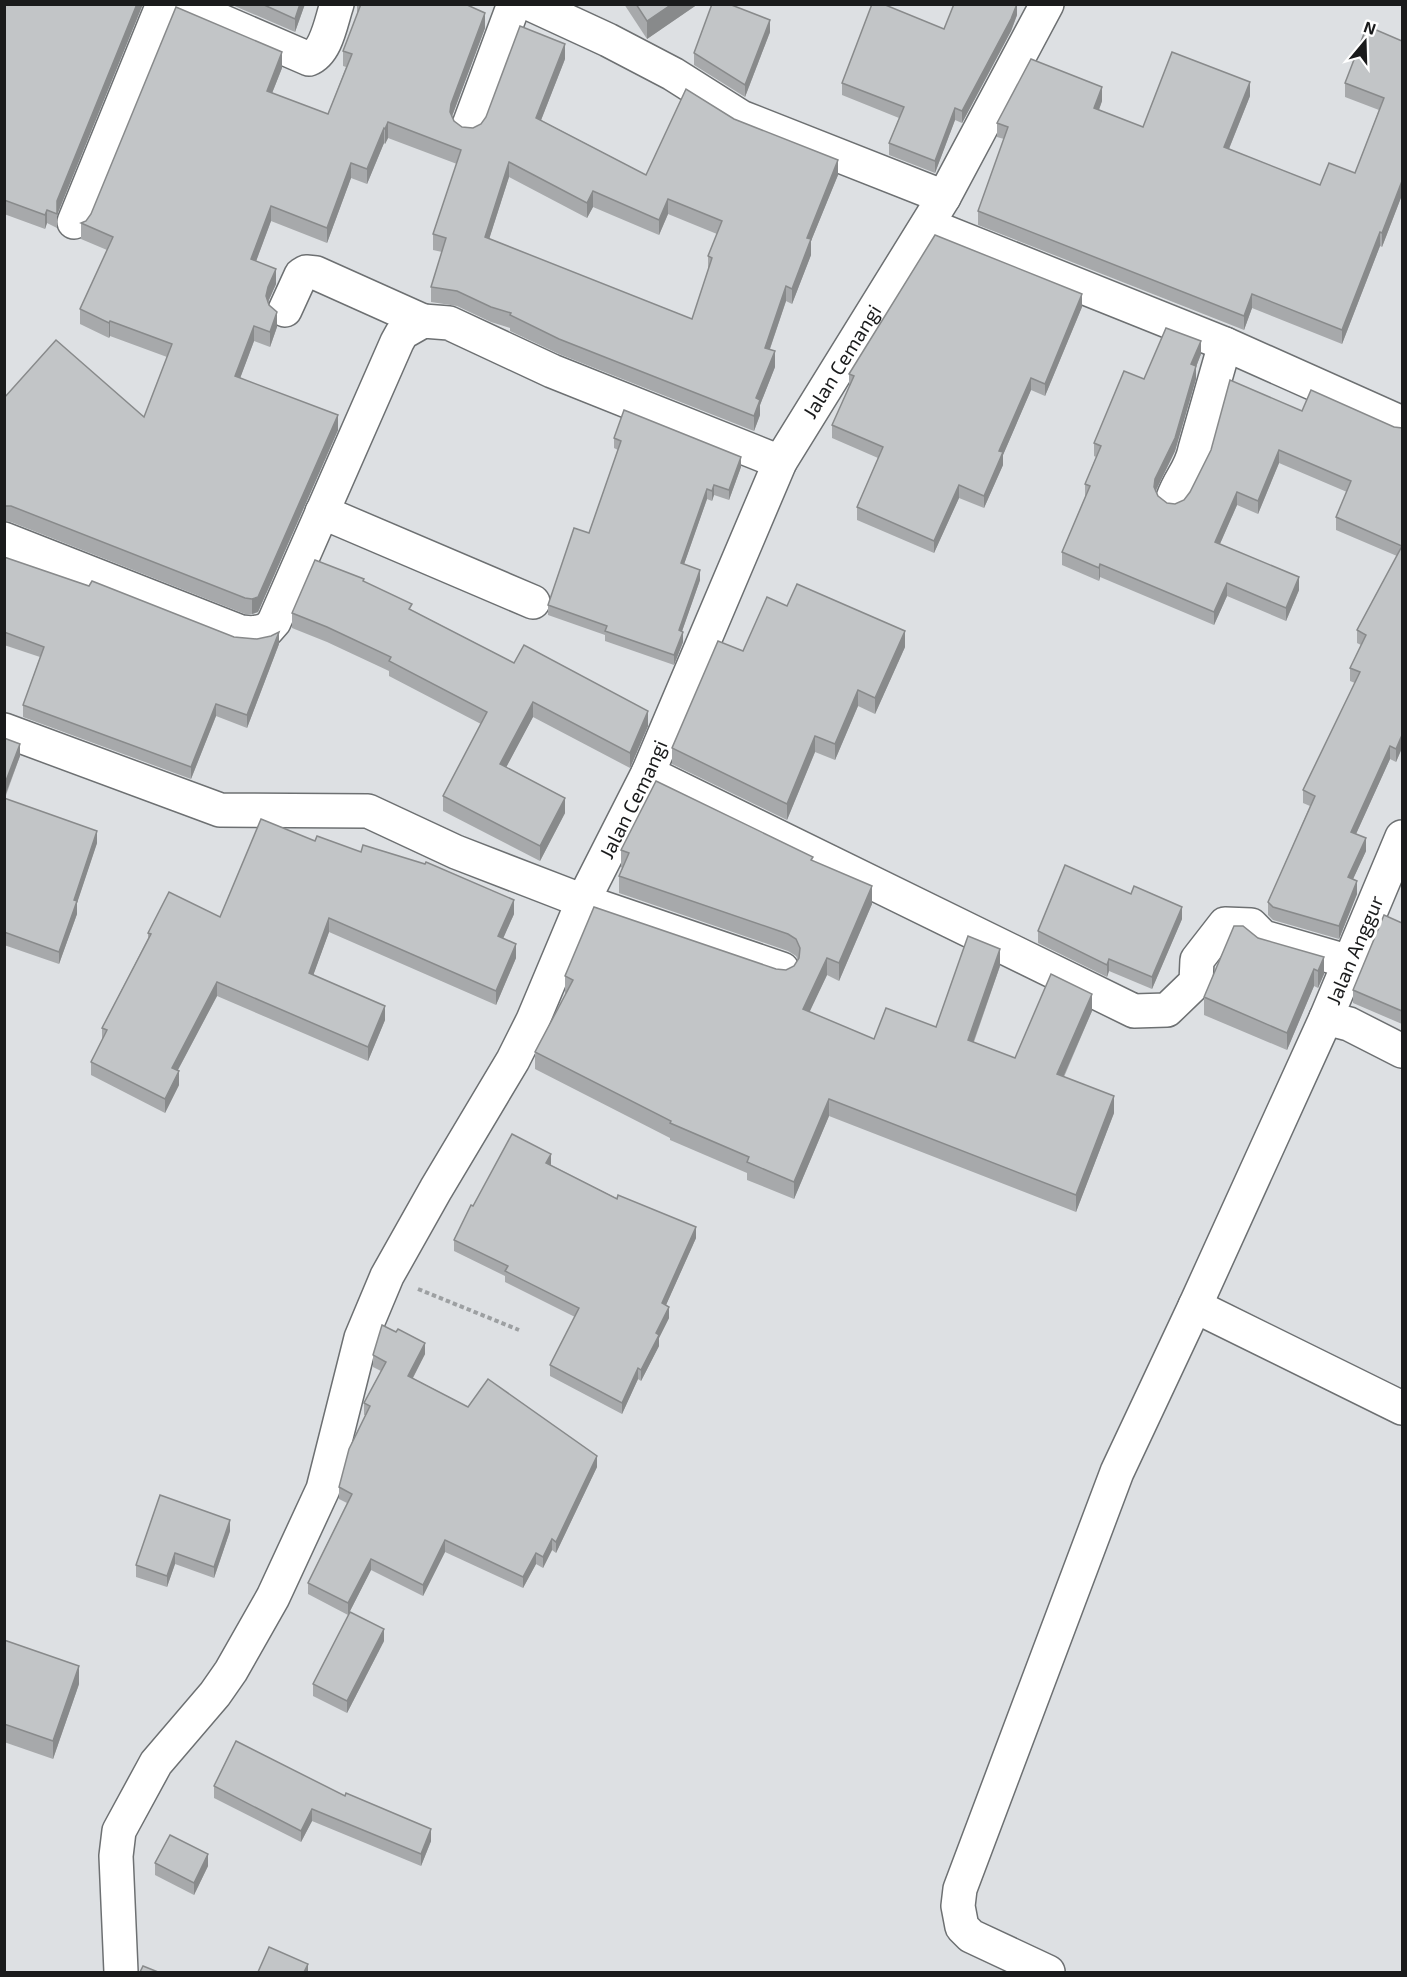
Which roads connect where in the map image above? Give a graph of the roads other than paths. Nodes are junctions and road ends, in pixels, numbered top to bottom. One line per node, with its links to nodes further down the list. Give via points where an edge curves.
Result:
1 (163, 4): 9 (street)
2 (182, 4): 3 (street, via 309,59 317,55 324,43)
3 (337, 4)
4 (514, 4): 7 (street)
5 (530, 4): 8 (street, via 673,74 741,117)
6 (1047, 4): 8 (street, Jalan Cemangi)
7 (469, 125)
8 (944, 197): 10 (street, Jalan Cemangi)
9 (74, 222)
10 (928, 225): 13 (street); 15 (street, Jalan Cemangi)
11 (285, 310): 12 (street, via 306,272)
12 (423, 321): 15 (street, via 449,323 552,371); 17 (street, via 402,333 397,342)
13 (1225, 344): 14 (street); 16 (street, via 1194,459)
14 (1402, 423)
15 (780, 462): 21 (street, Jalan Cemangi)
16 (1173, 498)
17 (322, 512): 18 (street, via 274,622 260,633 241,632); 19 (street)
18 (4, 539)
19 (533, 602)
20 (4, 730): 23 (street, via 220,810 368,811 456,852)
21 (648, 773): 23 (street, Jalan Cemangi); 24 (street, via 1134,1011 1167,1010 1196,982 1197,960 1225,924 1251,925 1263,937)
22 (1402, 837): 24 (street, Jalan Anggur)
23 (583, 901): 25 (street); 30 (street, Jalan Cemangi, via 513,1060 387,1276 361,1338 323,1489 273,1597 215,1694 156,1763 118,1831)
24 (1350, 962): 26 (street, Jalan Anggur)
25 (782, 969)
26 (1326, 1018): 27 (street, Jalan Anggur, via 1349,1024); 28 (street)
27 (1402, 1051)
28 (1195, 1306): 29 (street); 31 (street, via 1104,1502 960,1889 962,1928)
29 (1402, 1408)
30 (121, 1972)
31 (1048, 1972)

